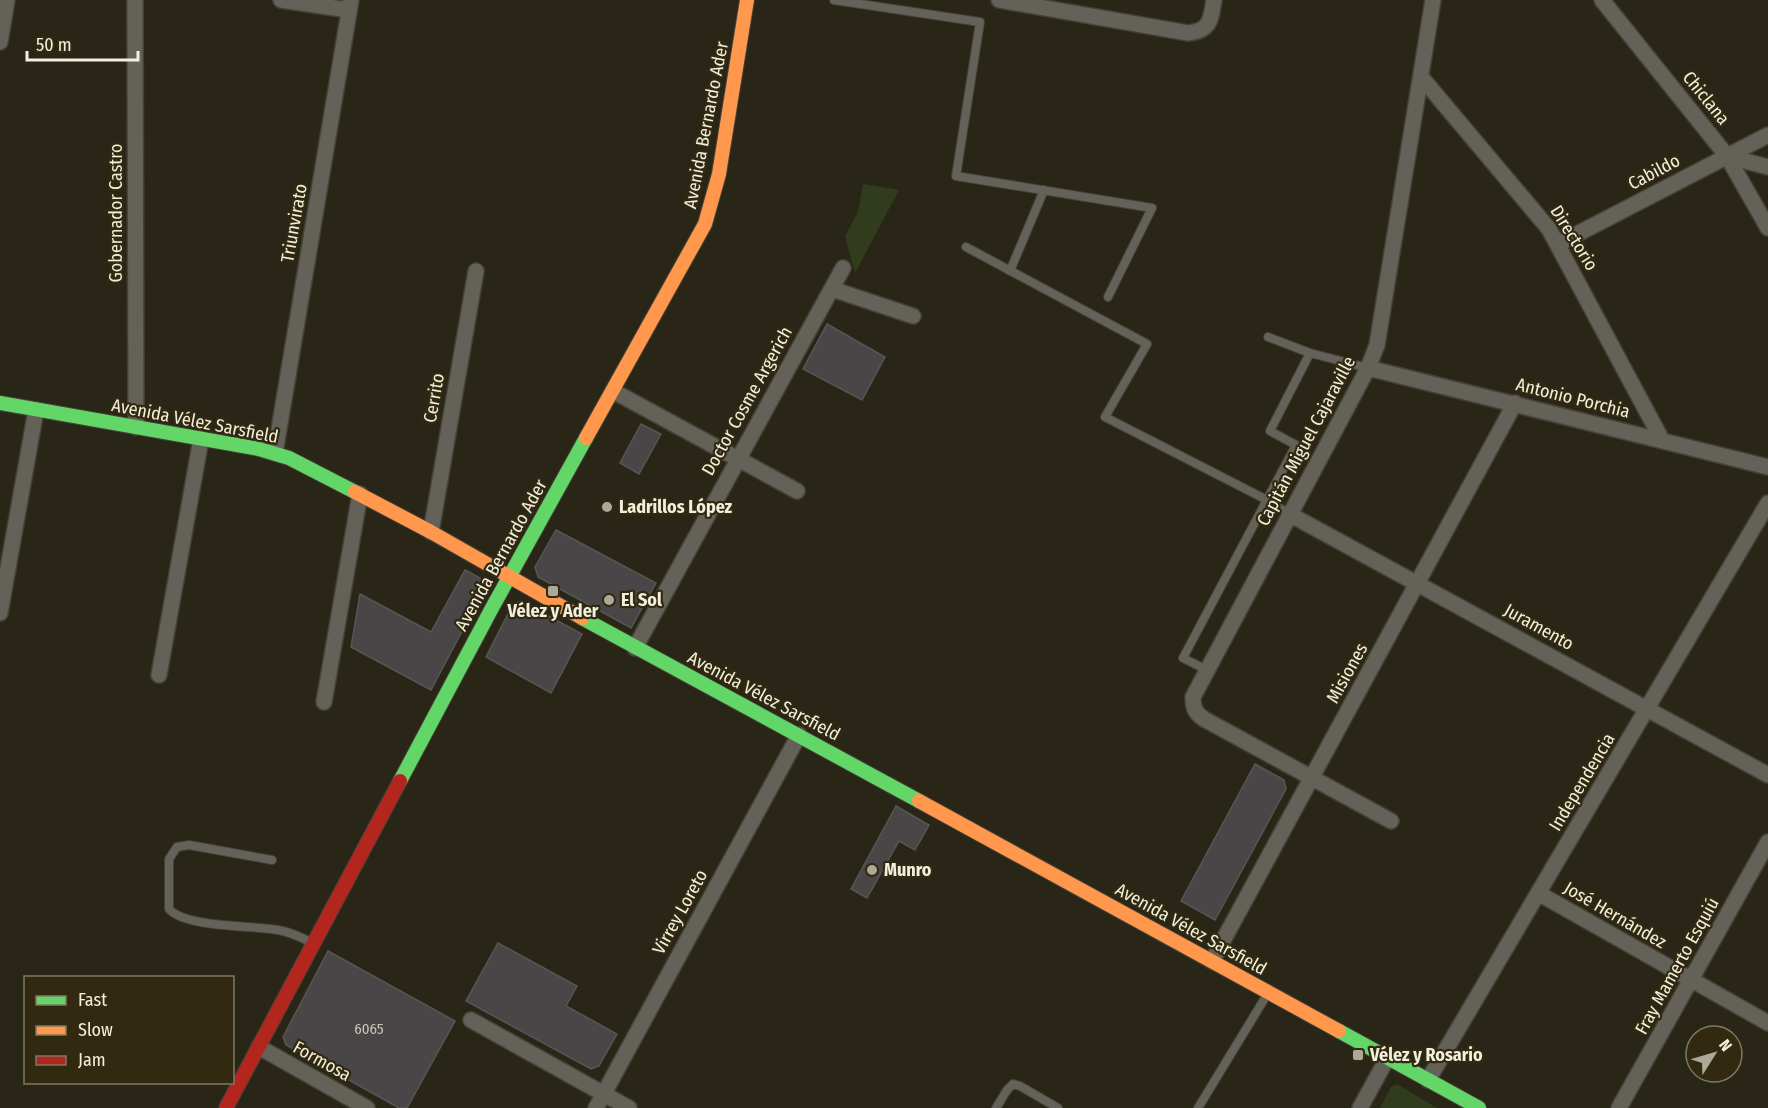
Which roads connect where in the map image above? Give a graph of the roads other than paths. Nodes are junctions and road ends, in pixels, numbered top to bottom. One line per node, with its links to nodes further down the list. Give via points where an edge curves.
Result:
1 (7, 0): 11 (street)
2 (135, 0): 33 (street, Gobernador Castro)
3 (281, 0): 10 (street)
4 (747, 0): 29 (main road, Avenida Bernardo Ader, via 719,174 705,224)
5 (834, 0): 16 (lane, via 980,22 956,176)
6 (999, 0): 7 (street, via 1188,33 1204,29 1209,23)
7 (1214, 0)
8 (1433, 0): 12 (street, Capitán Miguel Cajaraville)
9 (1602, 0): 14 (street, Chiclana)
10 (350, 5): 36 (street, Triunvirato)
11 (0, 42)
12 (1422, 78): 18 (street, Directorio); 28 (street, Capitán Miguel Cajaraville, via 1377,345)
13 (1768, 135): 14 (street, Cabildo)
14 (1727, 156): 15 (street); 17 (street, Chiclana); 18 (street, Cabildo)
15 (1768, 167)
16 (1044, 190): 22 (lane); 24 (lane, via 1152,207)
17 (1768, 228)
18 (1558, 244): 35 (street, Directorio)
19 (966, 247): 22 (lane)
20 (843, 268): 23 (street, Doctor Cosme Argerich)
21 (476, 271): 44 (street, Cerrito)
22 (1011, 271): 41 (lane, via 1147,344 1105,417)
23 (832, 289): 25 (street); 37 (street, Doctor Cosme Argerich)
24 (1108, 297)
25 (913, 316)
26 (1268, 338): 27 (lane)
27 (1310, 353): 28 (lane); 41 (lane, via 1270,431 1296,445)
28 (1368, 368): 31 (street, Antonio Porchia); 43 (street, Capitán Miguel Cajaraville)
29 (613, 391): 37 (street); 45 (main road, Avenida Bernardo Ader)
30 (0, 403): 32 (main road, Avenida Vélez Sarsfield)
31 (1515, 403): 35 (street, Antonio Porchia); 46 (street, Misiones)
32 (36, 410): 33 (main road, Avenida Vélez Sarsfield); 47 (street)
33 (136, 427): 34 (main road, Avenida Vélez Sarsfield)
34 (201, 439): 36 (main road, Avenida Vélez Sarsfield); 50 (street)
35 (1662, 440): 38 (street, Antonio Porchia)
36 (274, 453): 40 (main road, Avenida Vélez Sarsfield)
37 (738, 457): 39 (street); 48 (street, Doctor Cosme Argerich)
38 (1768, 467)
39 (798, 491)
40 (360, 494): 44 (main road, Avenida Vélez Sarsfield); 51 (street)
41 (1267, 500): 43 (lane); 49 (lane, via 1183,658)
42 (1768, 503): 52 (street, Independencia)
43 (1291, 515): 46 (street, Juramento); 49 (street, Capitán Miguel Cajaraville)
44 (431, 532): 45 (main road, Avenida Vélez Sarsfield)
45 (510, 576): 48 (main road, Avenida Vélez Sarsfield); 60 (main road, Avenida Bernardo Ader)
46 (1418, 583): 52 (street, Juramento); 55 (street, Misiones)
47 (0, 613)
48 (635, 648): 53 (main road, Avenida Vélez Sarsfield)
49 (1207, 670): 55 (street, Capitán Miguel Cajaraville, via 1193,705 1197,714)
50 (159, 675)
51 (324, 702)
52 (1648, 709): 54 (street, Juramento); 59 (street, Independencia)
53 (799, 735): 61 (main road, Avenida Vélez Sarsfield); 69 (street, Virrey Loreto)
54 (1768, 775)
55 (1312, 778): 56 (street); 61 (street, Misiones)
56 (1391, 821)
57 (1768, 842): 62 (street, Fray Mamerto Esquiú)
58 (272, 860): 60 (lane, via 189,845 177,847 169,859 169,909 182,918 277,929)
59 (1538, 893): 62 (street, José Hernández); 68 (street, Independencia)
60 (314, 944): 66 (main road, Avenida Bernardo Ader)
61 (1212, 961): 63 (main road, Avenida Vélez Sarsfield)
62 (1691, 981): 65 (street, José Hernández); 79 (street, Fray Mamerto Esquiú)
63 (1269, 992): 67 (main road, Avenida Vélez Sarsfield); 76 (lane)
64 (471, 1020): 69 (street)
65 (1768, 1023)
66 (259, 1047): 70 (main road, Avenida Bernardo Ader); 71 (street, Formosa)
67 (1388, 1058): 68 (main road, Avenida Vélez Sarsfield); 77 (street)
68 (1428, 1080): 78 (main road, Avenida Vélez Sarsfield)
69 (603, 1094): 72 (street, Virrey Loreto); 73 (street)
70 (226, 1108)
71 (367, 1108)
72 (596, 1108)
73 (629, 1108)
74 (996, 1108): 75 (lane, via 1013,1084)
75 (1058, 1108)
76 (1198, 1108)
77 (1360, 1108)
78 (1479, 1108)
79 (1619, 1108)

